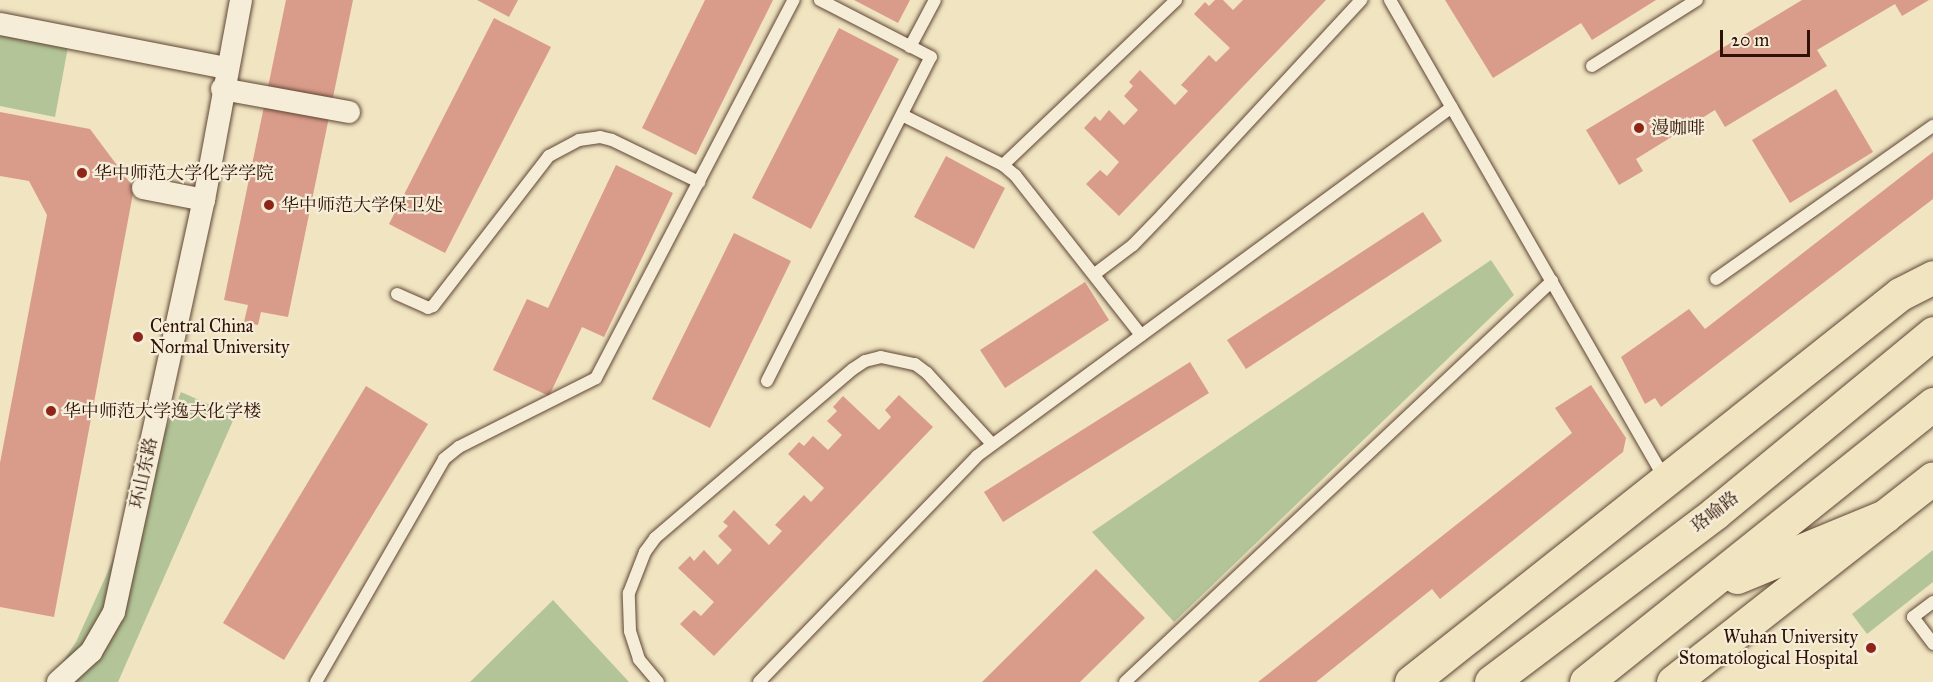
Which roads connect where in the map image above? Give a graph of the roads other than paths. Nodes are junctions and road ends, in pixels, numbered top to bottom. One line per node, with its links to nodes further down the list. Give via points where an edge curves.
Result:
1 (241, 0): 12 (street, 环山东路)
2 (794, 0): 18 (lane)
3 (820, 0): 10 (lane)
4 (934, 0): 10 (lane)
5 (1176, 0): 17 (lane)
6 (1360, 0): 21 (lane, via 1163,214 1133,245)
7 (1390, 0): 13 (lane)
8 (1697, 0): 11 (lane)
9 (0, 24): 12 (street)
10 (910, 47): 15 (lane, via 931,57)
11 (1592, 66)
12 (225, 78): 14 (street); 20 (street, 环山东路)
13 (1452, 107): 24 (lane); 27 (lane)
14 (349, 112)
15 (902, 115): 17 (lane); 28 (lane)
16 (1933, 126): 23 (lane)
17 (1003, 165): 21 (lane)
18 (699, 182): 25 (lane, via 612,140 579,140 549,156 433,306 428,308); 38 (lane, via 596,378 459,447 444,459)
19 (143, 188): 20 (street)
20 (204, 200): 37 (street, 环山东路, via 114,612 91,652)
21 (1096, 273): 27 (lane)
22 (1933, 277): 32 (main road, via 1900,294)
23 (1716, 279)
24 (1552, 281): 32 (lane); 41 (lane)
25 (398, 294)
26 (1933, 333): 43 (main road, 珞喻路, via 1715,513)
27 (1141, 334): 30 (lane)
28 (767, 381)
29 (1933, 404): 34 (main road)
30 (992, 444): 39 (lane, via 915,364 881,357 865,360 655,538 645,552 629,593 630,630 639,659); 40 (lane, via 942,489)
31 (1933, 478): 33 (main road)
32 (1665, 480): 42 (main road)
33 (1885, 516): 34 (main road); 45 (main road)
34 (1702, 592): 44 (main road)
35 (1933, 602): 36 (lane, via 1913,618)
36 (1933, 644)
37 (58, 682)
38 (316, 682)
39 (658, 682)
40 (759, 682)
41 (1125, 682)
42 (1411, 682)
43 (1491, 682)
44 (1586, 682)
45 (1673, 682)

